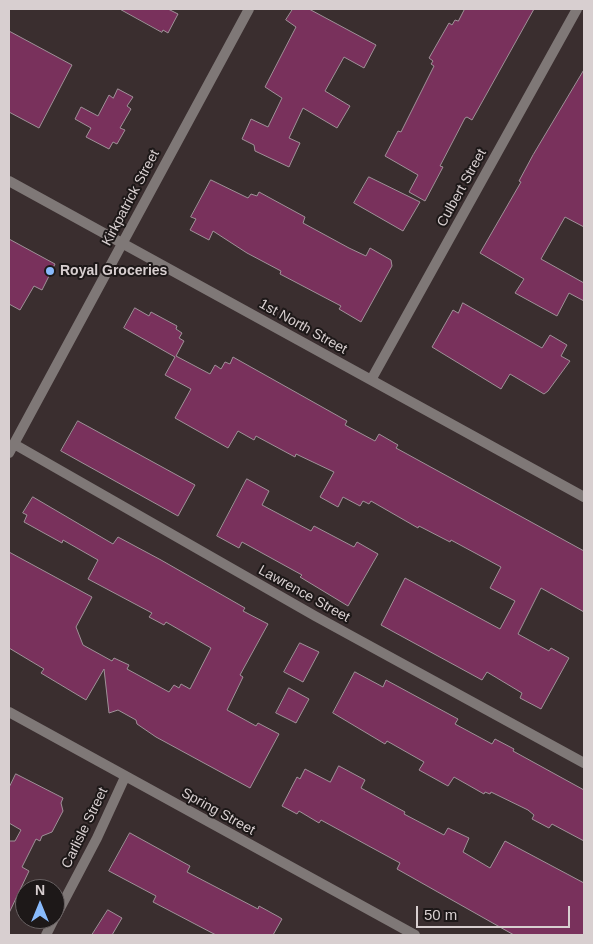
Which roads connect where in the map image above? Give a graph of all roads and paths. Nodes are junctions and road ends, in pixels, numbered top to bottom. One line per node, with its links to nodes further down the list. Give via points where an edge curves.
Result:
1 (249, 9): 4 (street, Kirkpatrick Street)
2 (577, 9): 5 (street, Culbert Street)
3 (9, 181): 4 (street, 1st North Street)
4 (122, 244): 5 (street, 1st North Street); 6 (street, Kirkpatrick Street)
5 (371, 380): 7 (street, 1st North Street)
6 (11, 448): 9 (street, Lawrence Street)
7 (584, 497)
8 (9, 712): 10 (street, Spring Street)
9 (584, 763)
10 (125, 777): 11 (street, Carlisle Street); 12 (street, Spring Street)
11 (65, 899)
12 (415, 935)

